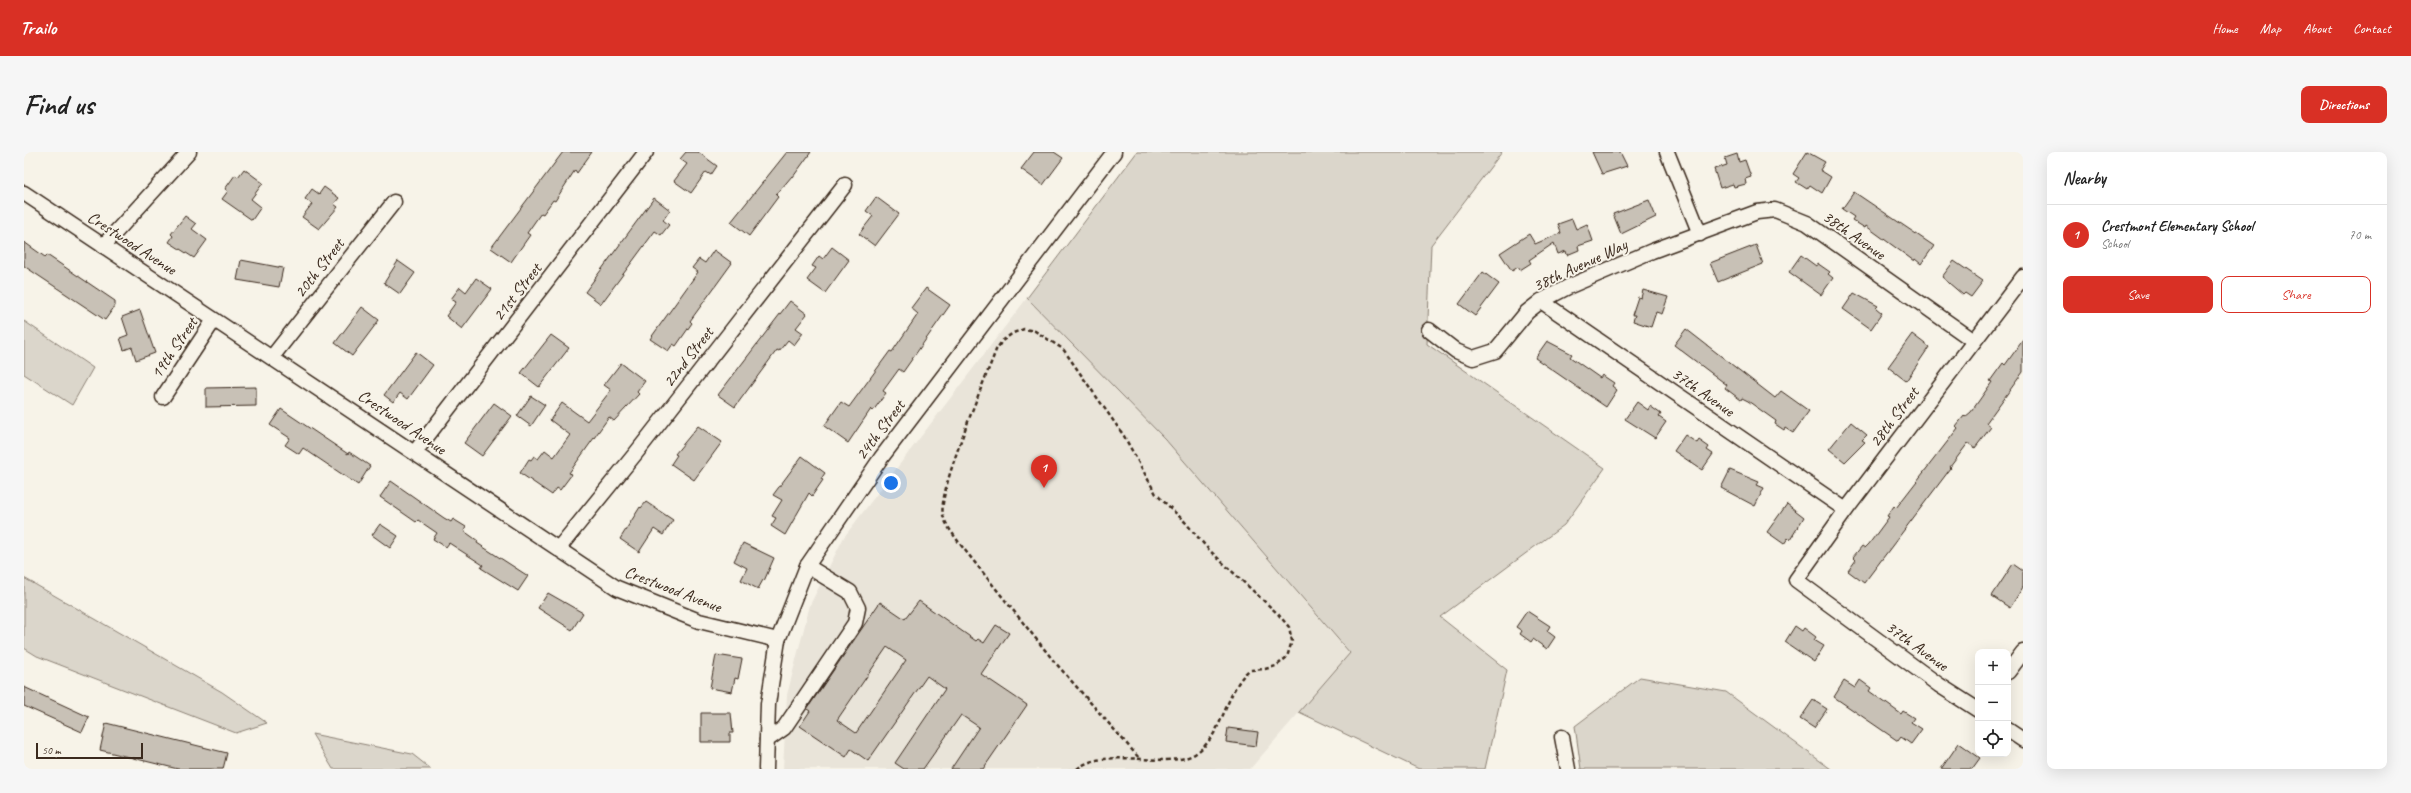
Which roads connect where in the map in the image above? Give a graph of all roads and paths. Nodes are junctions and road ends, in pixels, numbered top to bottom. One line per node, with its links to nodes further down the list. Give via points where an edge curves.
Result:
1 (189, 152): 9 (street)
2 (646, 152): 17 (street, 21st Street)
3 (1114, 152): 20 (street, 24th Street, via 881,458)
4 (1667, 152): 8 (street)
5 (845, 185): 19 (street, 22nd Street)
6 (24, 193): 9 (street, Crestwood Avenue)
7 (394, 202): 15 (street, 20th Street)
8 (1700, 234): 11 (street, 38th Avenue Way, via 1604,271); 14 (street, 38th Avenue, via 1757,212 1775,210 1791,215 1821,233)
9 (103, 246): 12 (street, Crestwood Avenue)
10 (2023, 277): 14 (street, 28th Street)
11 (1541, 301): 13 (street, 38th Avenue Way, via 1514,325 1495,351 1474,358 1456,351); 18 (street, 37th Avenue)
12 (214, 320): 15 (street, Crestwood Avenue); 16 (street, 19th Street)
13 (1429, 330)
14 (1974, 341): 18 (street, 28th Street)
15 (272, 357): 17 (street, Crestwood Avenue)
16 (163, 397)
17 (415, 452): 19 (street, Crestwood Avenue)
18 (1846, 510): 21 (street, 28th Street)
19 (558, 549): 22 (street, Crestwood Avenue, via 617,588 664,608 699,621)
20 (807, 566): 22 (street, 24th Street); 28 (street, via 850,592 858,608 855,623 784,728)
21 (1796, 580): 25 (street, 37th Avenue, via 1939,685)
22 (778, 640): 28 (street, 24th Street, via 768,704)
23 (2023, 652): 24 (street)
24 (2011, 668)
25 (1975, 708)
26 (2011, 732): 29 (street)
27 (1562, 737): 33 (street)
28 (767, 740): 31 (street, 24th Street)
29 (2023, 740)
30 (1140, 759): 30 (path, via 1167,762 1192,756 1208,744 1219,725 1232,689 1240,678 1249,670 1276,666 1287,657 1292,641 1289,627 1209,550 1156,494 1124,436 1063,349 1035,331 1024,329 1002,341 996,350 947,482 943,514 949,529 960,544 1053,660); 32 (path, via 1099,761 1083,764)
31 (766, 769)
32 (1077, 769)
33 (1568, 769)

